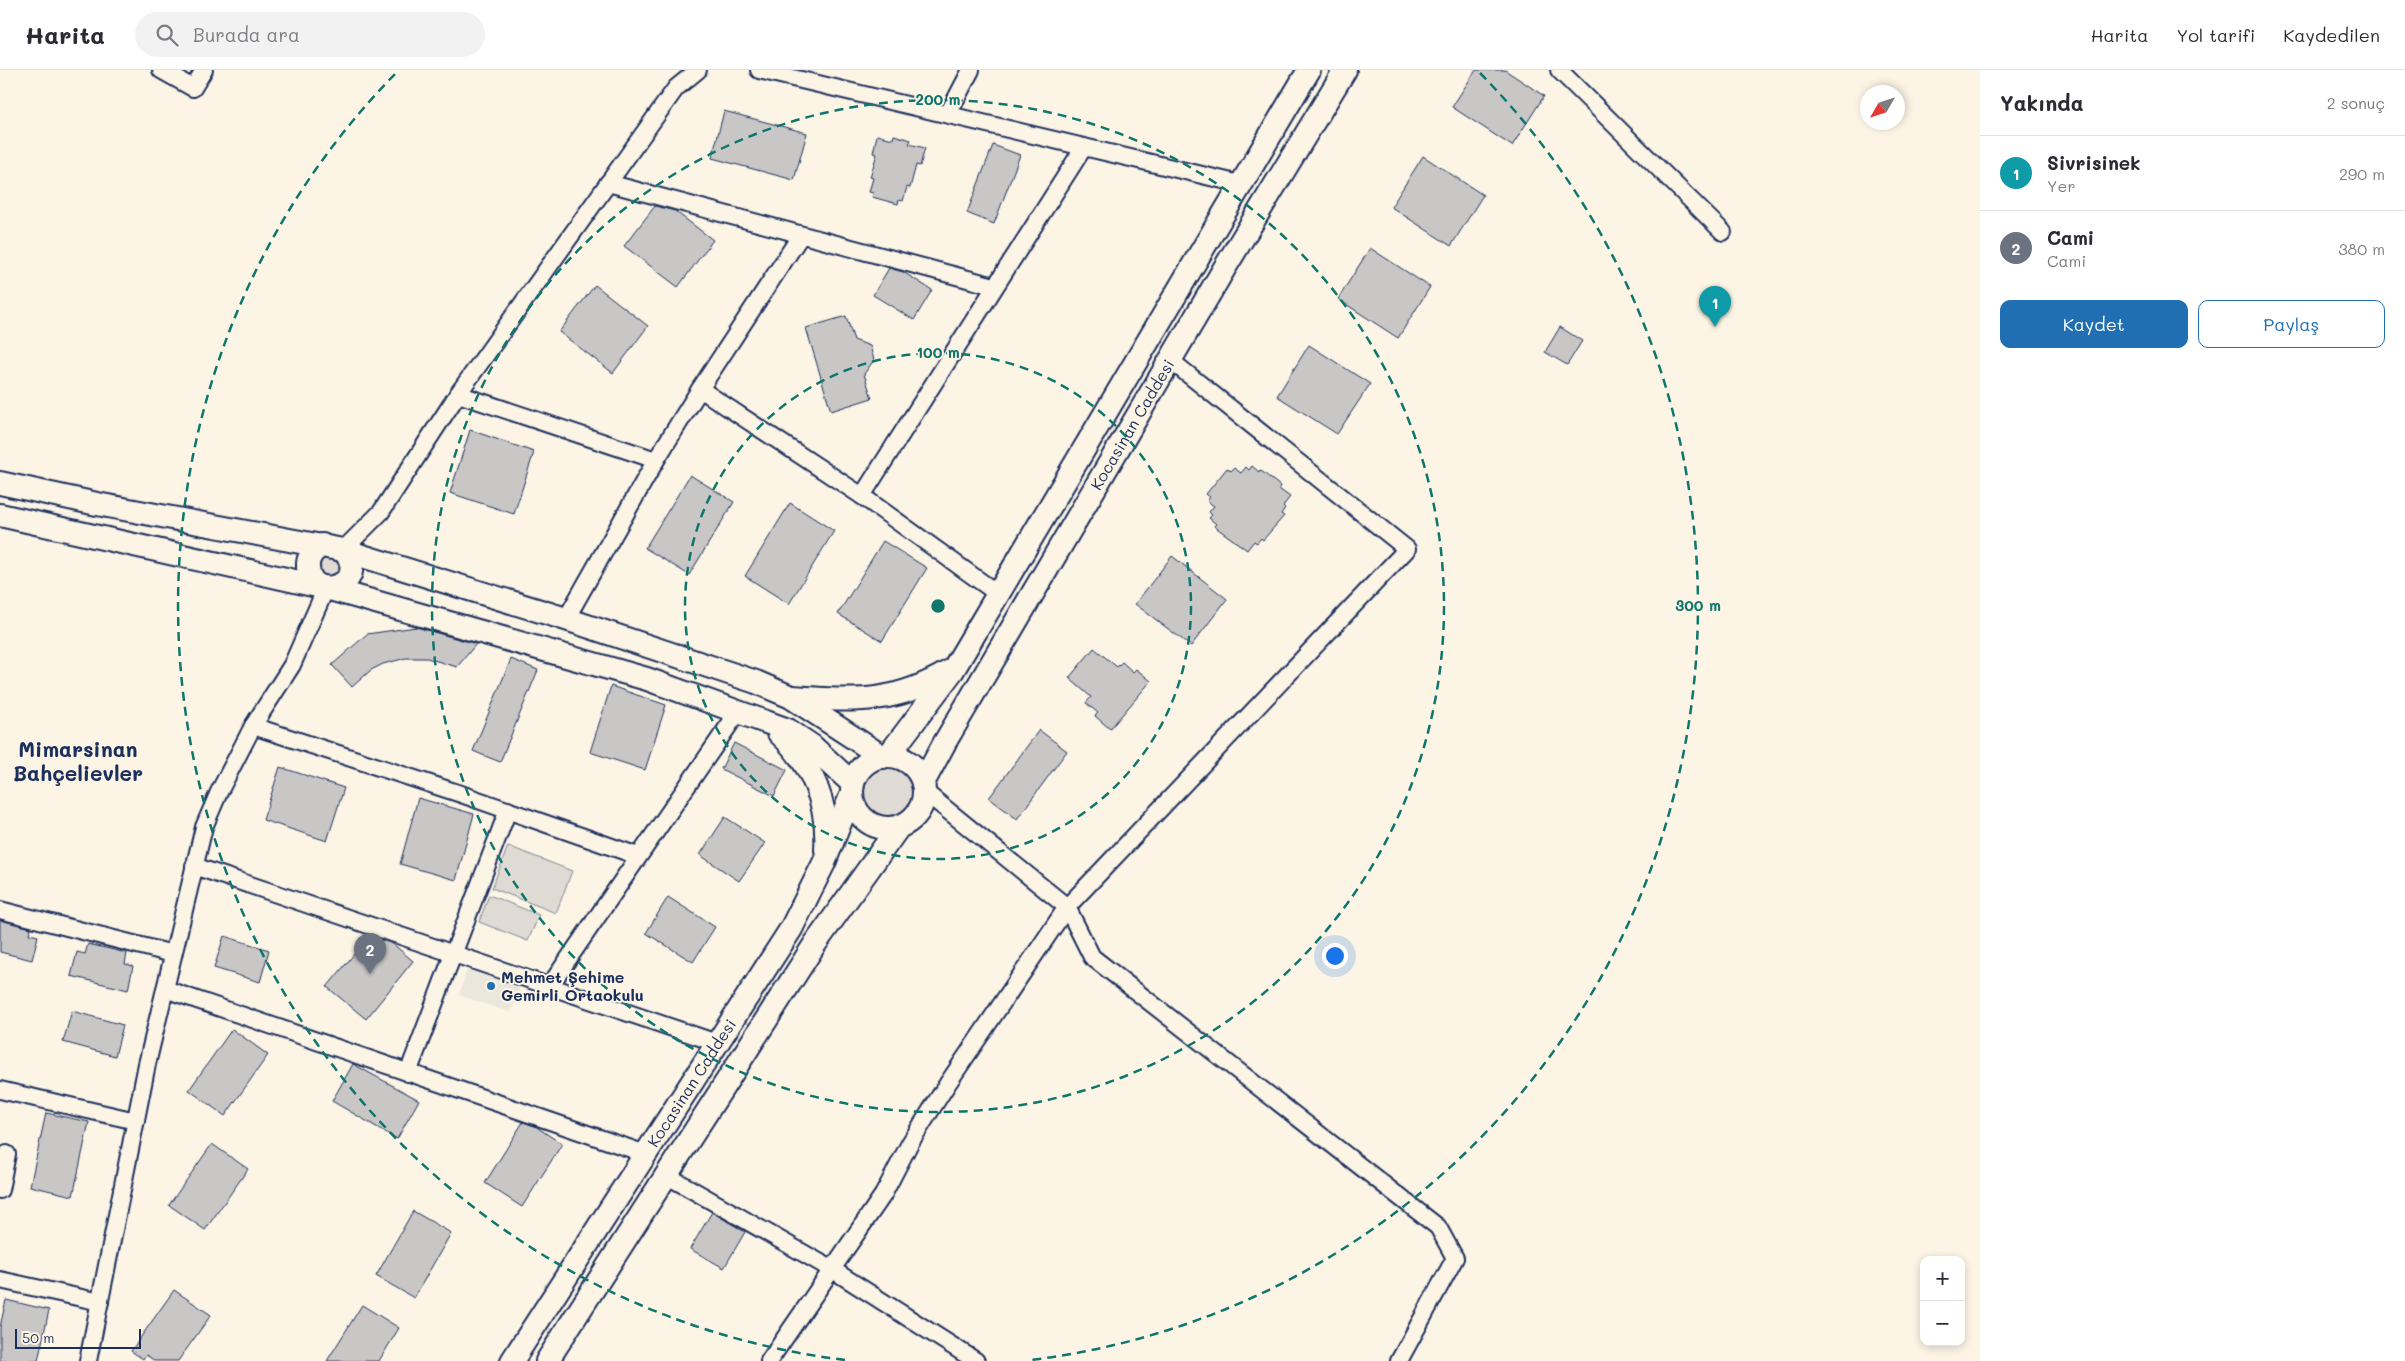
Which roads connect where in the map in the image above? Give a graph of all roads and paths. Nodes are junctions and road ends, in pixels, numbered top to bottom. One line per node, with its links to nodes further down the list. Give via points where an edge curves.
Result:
1 (161, 70): 2 (street, via 193,88)
2 (204, 70)
3 (698, 70): 11 (street, via 676,88)
4 (759, 70): 9 (street)
5 (971, 70): 9 (street)
6 (1309, 70): 12 (main road, Kocasinan Caddesi)
7 (1345, 70): 16 (main road, Kocasinan Caddesi)
8 (1560, 70): 13 (street)
9 (948, 114): 10 (street)
10 (1084, 147): 12 (street); 15 (street)
11 (608, 183): 14 (street); 18 (street)
12 (1240, 184): 25 (main road, Kocasinan Caddesi)
13 (1723, 232)
14 (801, 234): 15 (street); 17 (street)
15 (994, 286): 21 (street)
16 (1170, 360): 33 (main road, Kocasinan Caddesi); 40 (street, via 1408,549)
17 (700, 389): 19 (street); 21 (street)
18 (458, 394): 19 (street); 23 (street, via 382,512)
19 (656, 460): 26 (street)
20 (0, 482): 23 (main road, via 97,504)
21 (862, 496): 25 (street)
22 (0, 515): 24 (main road)
23 (332, 548): 24 (main road, via 311,554 308,568 314,581); 24 (main road, via 351,562 350,576 340,586); 26 (main road)
24 (326, 588): 29 (main road, via 647,679); 31 (street, via 292,666)
25 (998, 594): 27 (main road, Kocasinan Caddesi)
26 (566, 619): 28 (main road, via 747,679)
27 (953, 670): 28 (main road, via 921,687 871,700); 32 (main road, Kocasinan Caddesi)
28 (791, 697): 32 (main road)
29 (738, 712): 30 (main road); 37 (street)
30 (767, 722): 34 (main road, via 806,742); 38 (main road, via 795,749 818,790 827,834)
31 (253, 726): 35 (street); 39 (street, via 218,792 204,827)
32 (886, 756): 33 (main road, via 906,761 920,774); 34 (main road, via 862,767)
33 (924, 787): 36 (main road, via 920,810); 40 (street)
34 (852, 788): 36 (main road, via 857,811 863,819 879,828); 38 (main road, Kocasinan Caddesi)
35 (508, 810): 37 (street); 43 (street)
36 (898, 828): 52 (main road, Kocasinan Caddesi, via 815,944)
37 (638, 856): 44 (street)
38 (824, 863): 46 (main road, Kocasinan Caddesi, via 790,929)
39 (194, 866): 42 (street); 43 (street)
40 (1066, 907): 54 (street, via 948,1082 910,1143 883,1195); 62 (street, via 1092,957 1438,1227 1455,1258)
41 (0, 910): 42 (street)
42 (173, 954): 45 (street)
43 (453, 954): 44 (street); 47 (street)
44 (549, 986): 46 (street)
45 (165, 989): 47 (street); 49 (street)
46 (717, 1043): 51 (main road, Kocasinan Caddesi)
47 (408, 1072): 51 (street)
48 (0, 1090): 49 (street)
49 (136, 1121): 56 (street)
50 (7, 1154): 53 (street)
51 (646, 1154): 58 (main road, Kocasinan Caddesi)
52 (666, 1175): 54 (street); 59 (main road, Kocasinan Caddesi)
53 (0, 1190)
54 (833, 1270): 60 (street); 61 (street)
55 (0, 1280): 56 (street)
56 (100, 1302): 57 (street)
57 (88, 1361)
58 (512, 1361)
59 (547, 1361)
60 (769, 1361)
61 (976, 1361)
62 (1399, 1361)

